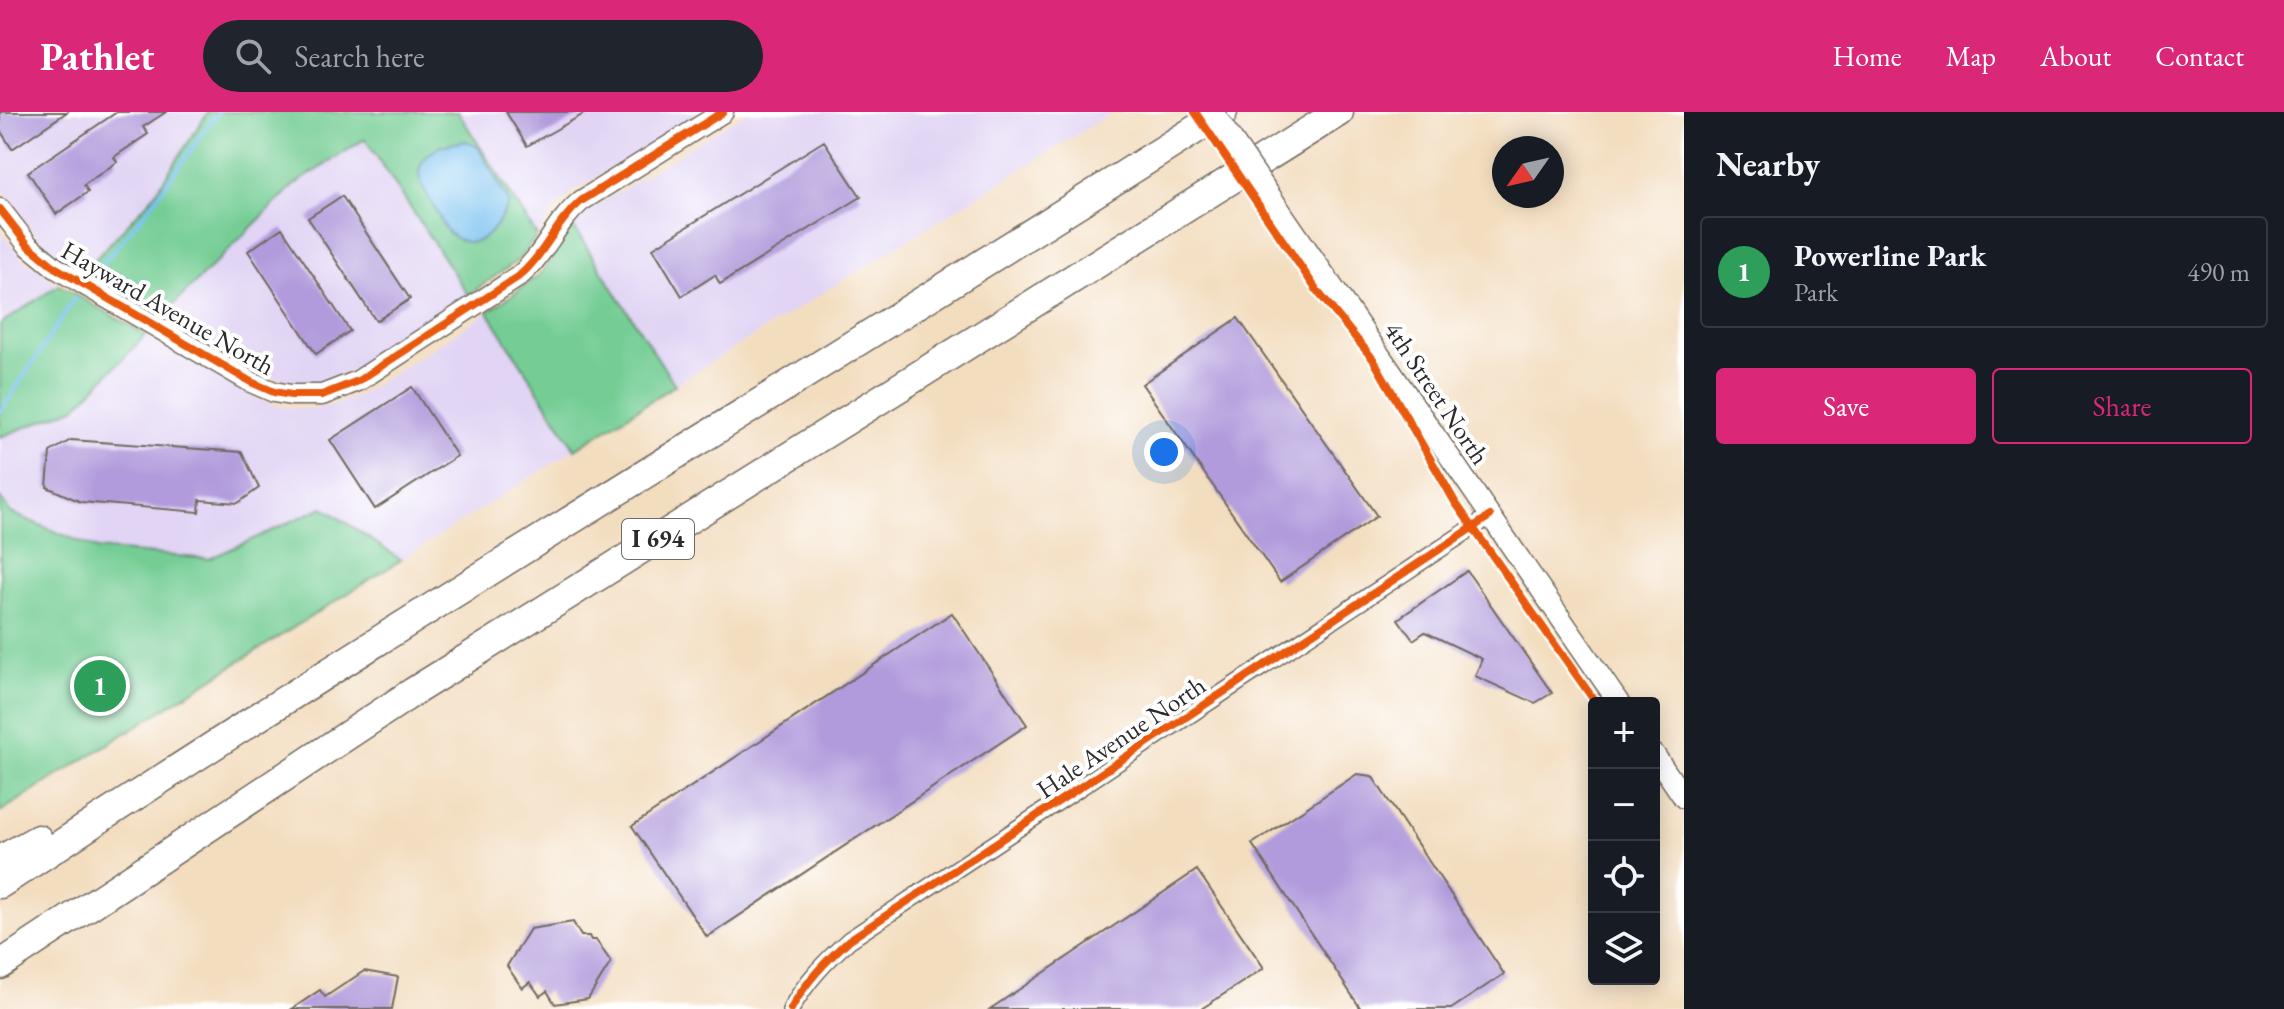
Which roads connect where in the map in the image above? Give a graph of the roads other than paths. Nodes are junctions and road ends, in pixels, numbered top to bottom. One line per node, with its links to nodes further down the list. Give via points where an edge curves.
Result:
1 (723, 112): 5 (street, Hayward Avenue North, via 578,204 518,277 368,375 322,395 278,393 229,370 43,259)
2 (1213, 112): 6 (street, 4th Street North, bridge)
3 (1223, 112): 8 (highway, I 694)
4 (1339, 112): 13 (highway, I 694, via 413,692)
5 (0, 209)
6 (1490, 516): 7 (street, 4th Street North); 14 (street, Hale Avenue North, via 849,940 806,983)
7 (1615, 697)
8 (201, 752): 11 (highway); 12 (highway, I 694)
9 (1660, 763): 10 (street)
10 (1684, 798)
11 (0, 860)
12 (0, 884)
13 (0, 965)
14 (791, 1009)

